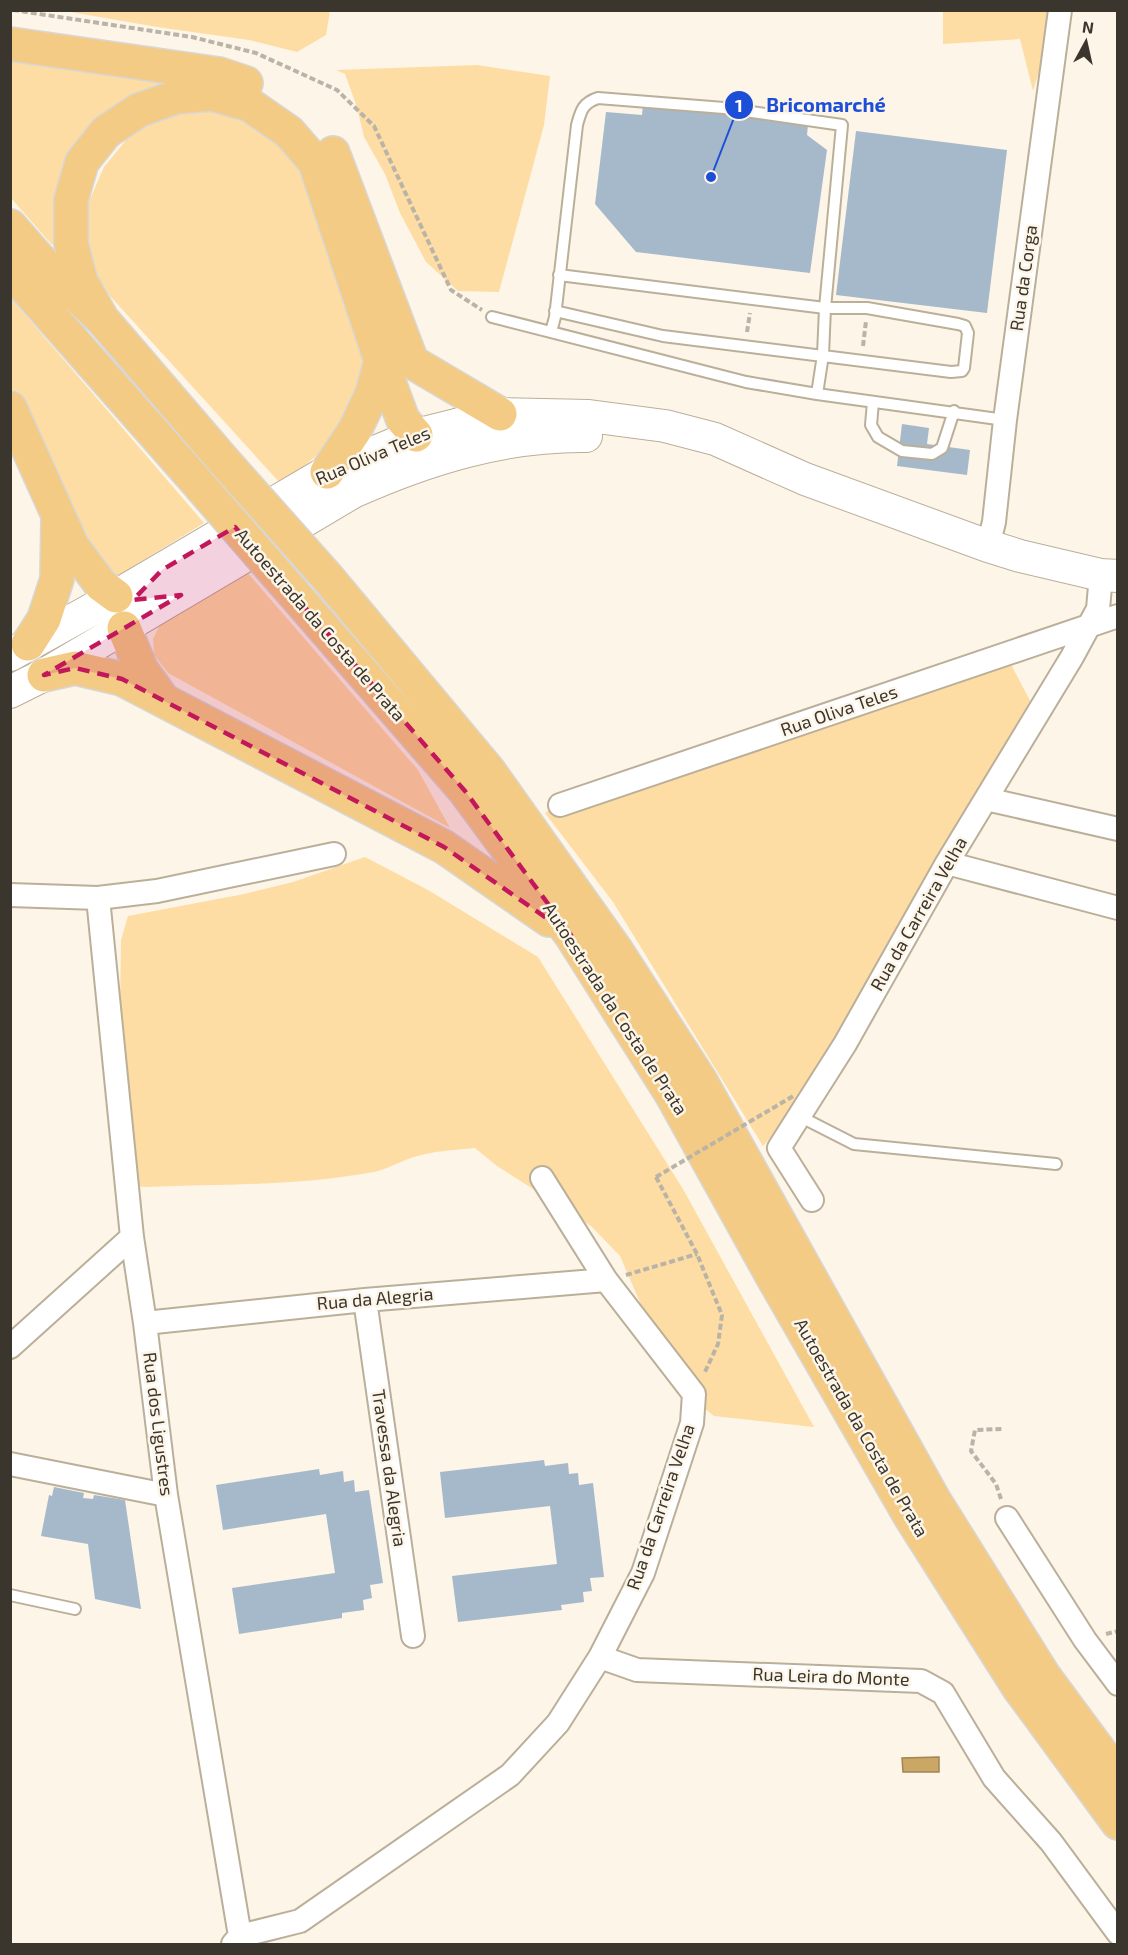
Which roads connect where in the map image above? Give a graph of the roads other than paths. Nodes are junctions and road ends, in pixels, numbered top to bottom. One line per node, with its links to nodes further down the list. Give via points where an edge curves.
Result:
1 (1059, 10): 18 (street, Rua da Corga)
2 (10, 44): 12 (highway, via 219,74 260,87 290,105 330,144)
3 (10, 226): 9 (highway, Autoestrada da Costa de Prata)
4 (10, 270): 42 (highway, Autoestrada da Costa de Prata, bridge, via 465,791)
5 (559, 275): 6 (lane); 6 (lane, via 577,125 587,102 598,98 724,108 842,125); 7 (lane)
6 (825, 308): 11 (lane); 11 (lane, via 867,308 958,324 965,326 968,333 962,371)
7 (555, 311): 10 (lane); 11 (lane, via 663,336)
8 (492, 316): 10 (lane)
9 (102, 320): 12 (highway, via 81,282 71,244 71,200 82,162 106,132 139,110 176,97 212,94 250,105 289,132 315,162); 60 (highway, Autoestrada da Costa de Prata, bridge, via 328,578 489,771 616,950 700,1080 934,1500 1044,1676)
10 (551, 332): 13 (lane, via 746,382)
11 (823, 355): 13 (lane)
12 (396, 362): 17 (highway); 19 (highway, via 403,420); 21 (highway, via 372,394)
13 (817, 394): 14 (lane)
14 (873, 402): 16 (lane); 16 (lane, via 872,424 878,437 902,451 932,454 942,448)
15 (10, 408): 24 (highway)
16 (954, 411): 18 (lane)
17 (500, 414): 19 (main road, Rua Oliva Teles); 23 (main road, Rua Oliva Teles, via 589,416 665,426 716,439)
18 (1005, 420): 25 (street, Rua da Corga)
19 (416, 435): 20 (main road); 21 (main road, Rua Oliva Teles); 22 (main road)
20 (454, 454): 22 (main road, Rua Oliva Teles); 23 (main road, Rua Oliva Teles, via 532,437 596,437 661,445)
21 (327, 472): 27 (main road, Rua Oliva Teles, via 162,570)
22 (396, 473): 27 (main road, Rua Oliva Teles, via 354,492 181,595)
23 (805, 479): 25 (main road, Rua Oliva Teles)
24 (58, 514): 27 (highway, via 72,546); 30 (highway, via 57,579 44,619)
25 (988, 546): 26 (main road, Rua Oliva Teles)
26 (1109, 575): 29 (street, Rua da Carreira Velha)
27 (124, 608): 30 (main road, Rua Oliva Teles); 31 (main road, Rua Oliva Teles); 33 (highway, via 141,669)
28 (1118, 616): 29 (street, Rua Oliva Teles)
29 (1089, 625): 34 (street, Rua da Carreira Velha); 35 (street, Rua Oliva Teles)
30 (19, 649)
31 (44, 675): 32 (main road, Rua Oliva Teles); 33 (highway, via 75,668 94,671 122,679)
32 (10, 692)
33 (163, 700): 42 (highway, via 444,847)
34 (986, 799): 36 (street); 38 (street, Rua da Carreira Velha)
35 (560, 805)
36 (1118, 829)
37 (334, 854): 40 (street, via 157,891)
38 (947, 863): 41 (street); 43 (street, Rua da Carreira Velha, via 845,1044)
39 (10, 895): 40 (street)
40 (98, 898): 47 (street, Rua dos Ligustres)
41 (1118, 908)
42 (571, 935): 61 (highway, Autoestrada da Costa de Prata, via 672,1095 910,1516 1019,1688)
43 (797, 1106): 44 (lane, via 854,1144); 46 (street, Rua da Carreira Velha, via 779,1148)
44 (1056, 1164)
45 (542, 1178): 48 (street)
46 (812, 1200)
47 (132, 1237): 50 (street, Rua dos Ligustres); 51 (street)
48 (606, 1280): 49 (street, Rua da Alegria); 58 (street, Rua da Carreira Velha, via 694,1394 692,1423 643,1573)
49 (365, 1300): 50 (street, Rua da Alegria); 57 (street, Travessa da Alegria)
50 (145, 1323): 53 (street, Rua dos Ligustres)
51 (10, 1347)
52 (10, 1464): 53 (street)
53 (166, 1495): 63 (street, Rua dos Ligustres)
54 (1007, 1518): 59 (street)
55 (10, 1595): 56 (lane)
56 (75, 1609)
57 (413, 1636)
58 (600, 1657): 62 (street, Rua Leira do Monte, via 637,1670 921,1681 943,1693 994,1778 1051,1842); 63 (street, Rua da Carreira Velha, via 558,1723 510,1775 300,1921)
59 (1118, 1684)
60 (1118, 1776)
61 (1118, 1823)
62 (1118, 1933)
63 (241, 1942)

